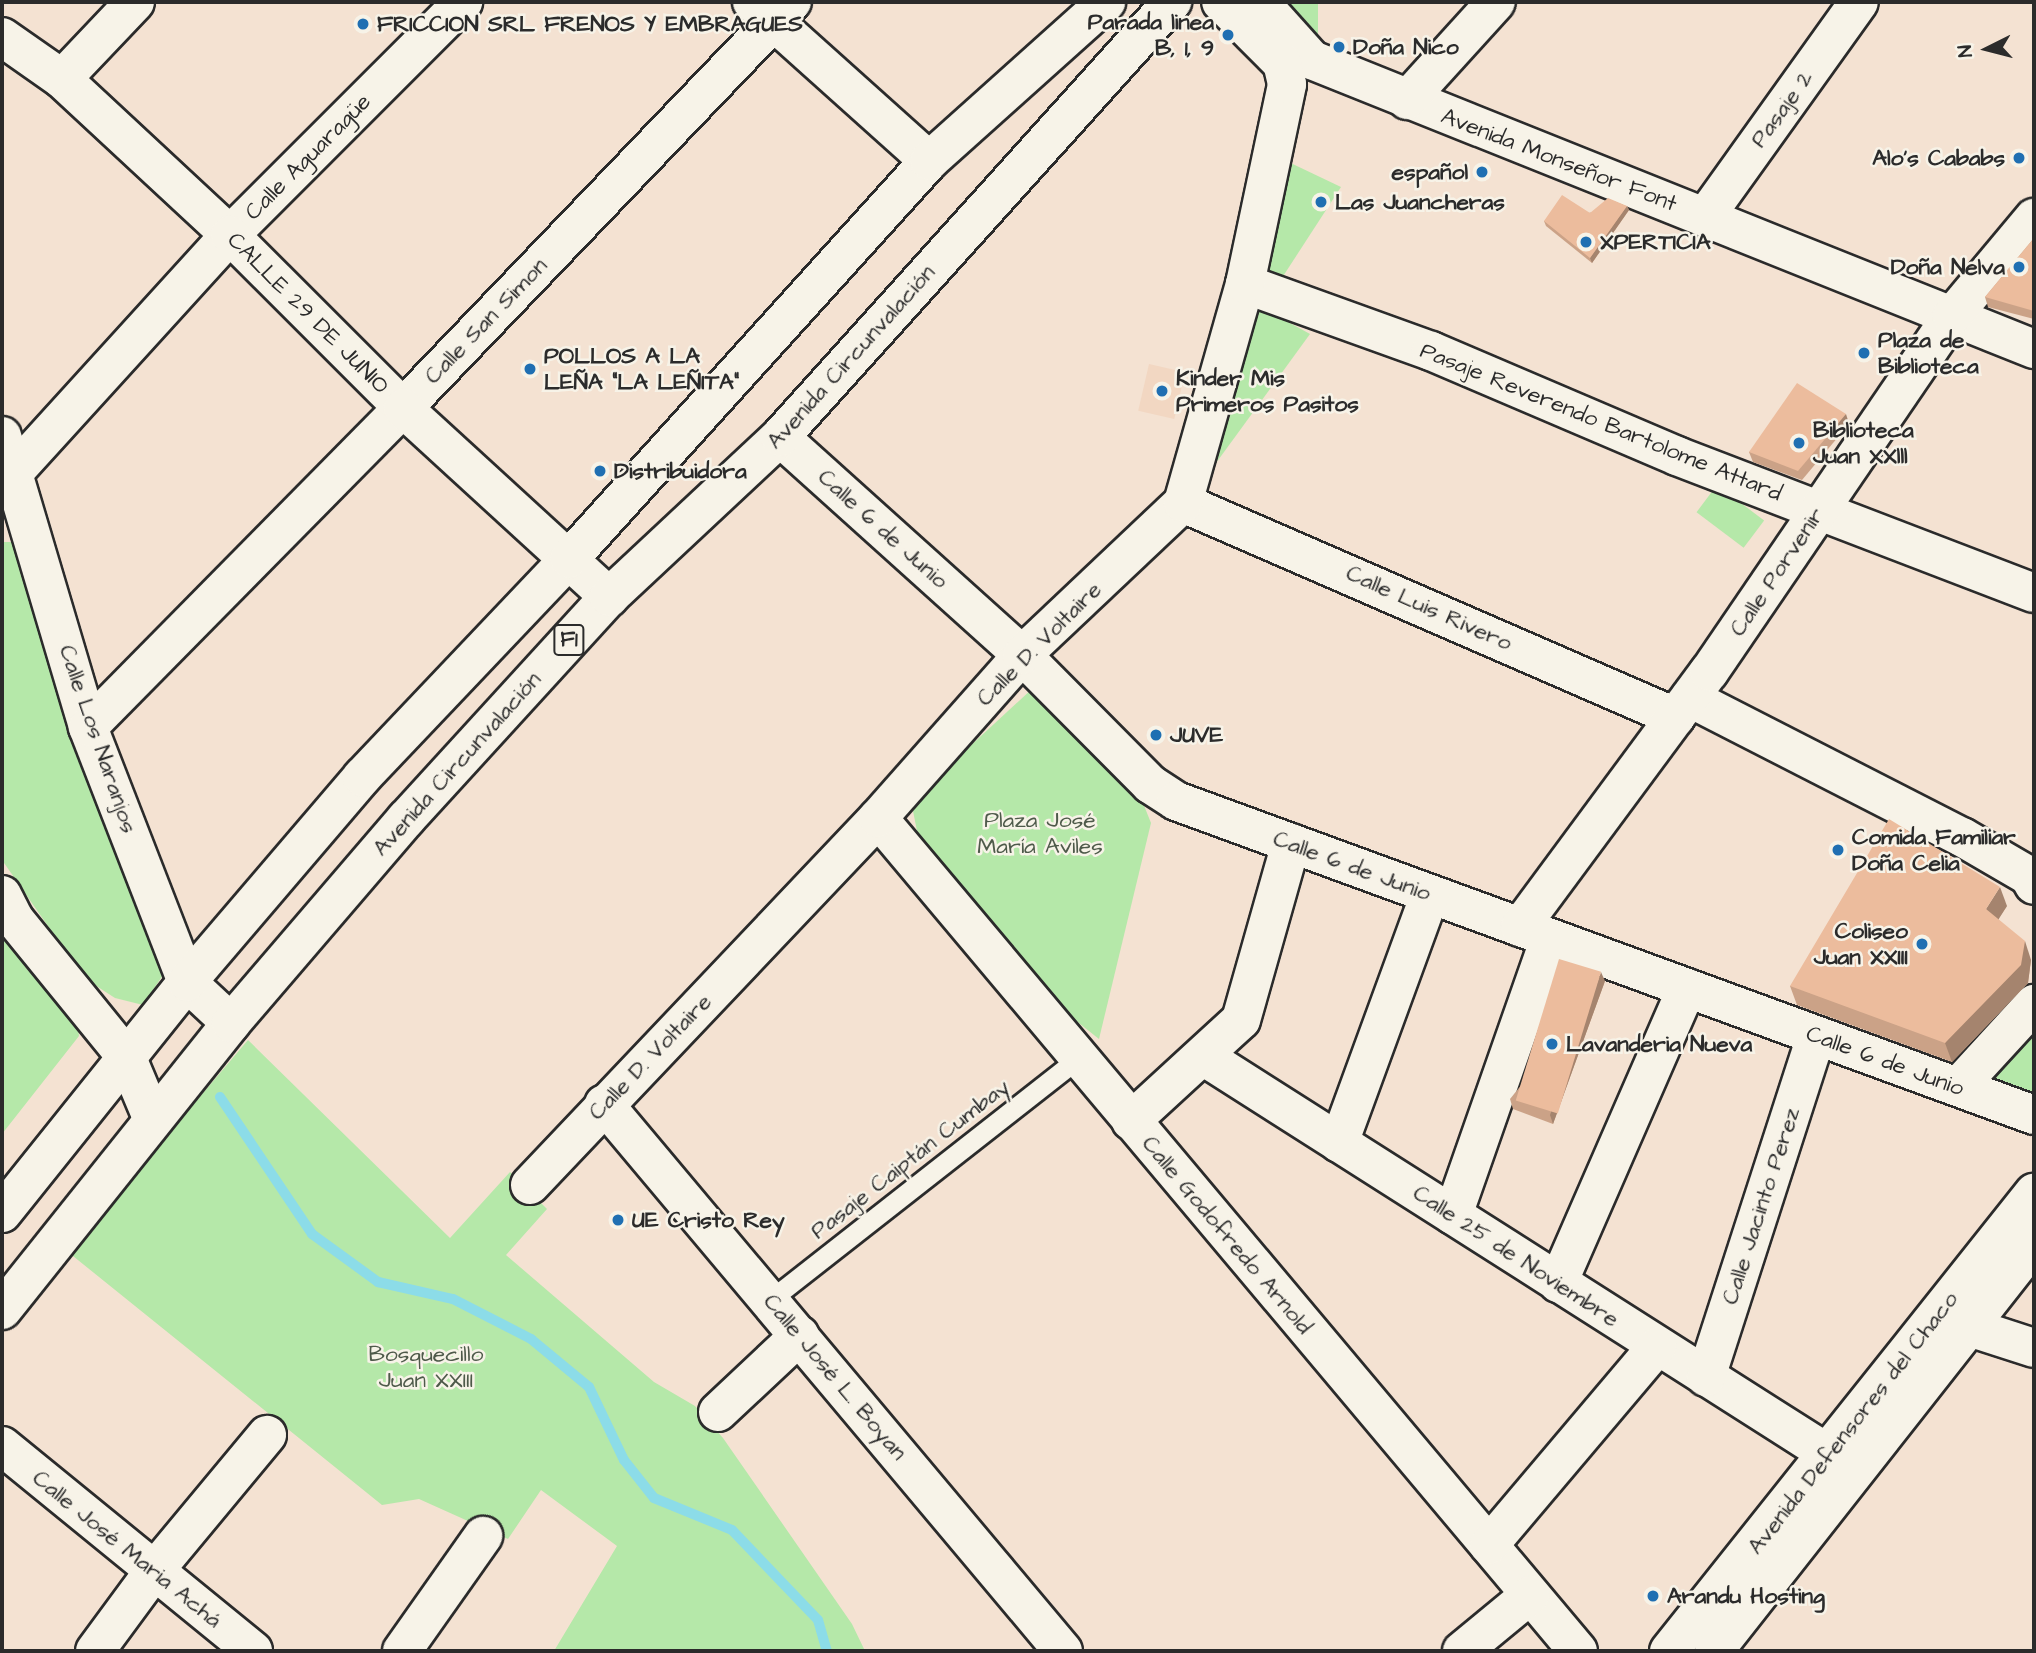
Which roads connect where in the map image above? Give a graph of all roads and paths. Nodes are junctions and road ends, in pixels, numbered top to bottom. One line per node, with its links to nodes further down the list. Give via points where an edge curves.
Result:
1 (135, 2): 11 (main road)
2 (463, 2): 16 (main road, Calle Aguaragüe)
3 (1106, 2): 13 (main road, F1)
4 (1172, 2): 21 (main road, Avenida Circunvalación / F1)
5 (1221, 2): 17 (main road, via 1282,63 1287,83)
6 (1261, 2): 12 (main road, Avenida Monseñor Font, via 1312,60)
7 (1496, 2): 12 (main road)
8 (1859, 2): 14 (main road, Pasaje 2)
9 (772, 9): 13 (main road); 20 (main road, Calle San Simon)
10 (2, 37): 11 (main road, CALLE 29 DE JUNIO)
11 (62, 79): 16 (main road, CALLE 29 DE JUNIO)
12 (1407, 100): 14 (main road, Avenida Monseñor Font)
13 (929, 161): 25 (main road, F1)
14 (1705, 217): 18 (main road, Avenida Monseñor Font)
15 (2034, 218): 18 (main road, Calle Porvenir)
16 (230, 235): 20 (main road, CALLE 29 DE JUNIO); 22 (main road, Calle Aguaragüe)
17 (1245, 284): 23 (main road); 24 (main road, Pasaje Reverendo Bartolome Attard, via 1431,351 1677,456)
18 (1952, 316): 19 (main road, Avenida Monseñor Font); 24 (main road, Calle Porvenir)
19 (2034, 349)
20 (403, 408): 25 (main road, CALLE 29 DE JUNIO); 30 (main road, Calle San Simon)
21 (780, 437): 27 (main road, Avenida Circunvalación / F1); 28 (main road, Calle 6 de Junio)
22 (6, 465): 30 (main road, Calle Los Naranjos)
23 (1183, 503): 28 (main road, Calle D. Voltaire); 29 (main road, Calle Luis Rivero)
24 (1819, 510): 26 (main road, Pasaje Reverendo Bartolome Attard); 29 (main road, Calle Porvenir)
25 (569, 559): 27 (main road, CALLE 29 DE JUNIO); 37 (main road, F1, via 362,777)
26 (2034, 593)
27 (609, 597): 40 (main road, Avenida Circunvalación / F1, via 406,819)
28 (1022, 655): 31 (main road, Calle D. Voltaire); 32 (main road, Calle 6 de Junio, via 1150,783 1176,801)
29 (1682, 707): 33 (main road, Calle Luis Rivero, via 1962,837 2029,876); 36 (main road, Calle Porvenir)
30 (88, 727): 37 (main road, Calle Los Naranjos)
31 (878, 818): 44 (main road, Calle Godofredo Arnold); 46 (main road, Calle D. Voltaire)
32 (1291, 843): 34 (main road, Calle 6 de Junio); 42 (main road, via 1241,1020)
33 (2034, 885)
34 (1430, 894): 36 (main road, Calle 6 de Junio); 50 (main road)
35 (2, 895): 43 (main road, via 15,920)
36 (1535, 933): 38 (main road, Calle 6 de Junio); 54 (main road, Calle Porvenir)
37 (187, 982): 40 (main road, Calle Los Naranjos); 43 (main road, F1)
38 (1687, 988): 41 (main road, Calle 6 de Junio); 56 (main road)
39 (2034, 1004): 45 (main road)
40 (231, 1023): 48 (main road, Avenida Circunvalación / F1)
41 (1816, 1035): 45 (main road, Calle 6 de Junio); 63 (main road, Calle Jacinto Perez)
42 (1203, 1056): 49 (main road); 50 (main road, Calle 25 de Noviembre)
43 (127, 1058): 48 (main road); 53 (main road, F1)
44 (1080, 1058): 49 (main road, Calle Godofredo Arnold); 58 (lane, Pasaje Caiptán Cumbay)
45 (1958, 1087): 47 (main road, Calle 6 de Junio)
46 (604, 1104): 51 (main road, Calle D. Voltaire); 58 (main road, Calle José L. Boyan)
47 (2034, 1115)
48 (153, 1120): 57 (main road, Avenida Circunvalación / F1)
49 (1130, 1121): 69 (main road, Calle Godofredo Arnold)
50 (1339, 1143): 54 (main road, Calle 25 de Noviembre)
51 (530, 1185)
52 (2034, 1193): 67 (main road, Avenida Defensores del Chaco)
53 (2, 1213)
54 (1452, 1215): 56 (main road, Calle 25 de Noviembre)
55 (2034, 1244): 59 (main road, Avenida Defensores del Chaco)
56 (1558, 1283): 61 (main road, Calle 25 de Noviembre)
57 (7, 1293)
58 (771, 1300): 60 (main road, Calle José L. Boyan)
59 (1969, 1327): 62 (main road); 79 (main road, Avenida Defensores del Chaco)
60 (800, 1335): 64 (main road); 75 (main road, Calle José L. Boyan)
61 (1657, 1346): 63 (main road, Calle 25 de Noviembre); 69 (main road)
62 (2034, 1348)
63 (1706, 1377): 67 (main road, Calle 25 de Noviembre)
64 (718, 1412)
65 (267, 1435): 70 (main road)
66 (2, 1446): 70 (main road, Calle José Maria Achá)
67 (1829, 1455): 78 (main road, Avenida Defensores del Chaco)
68 (483, 1536): 74 (main road)
69 (1489, 1545): 71 (main road, Calle Godofredo Arnold)
70 (153, 1571): 72 (main road); 73 (main road, Calle José Maria Achá)
71 (1530, 1595): 76 (main road); 77 (main road, Calle Godofredo Arnold)
72 (95, 1651)
73 (253, 1651)
74 (402, 1651)
75 (1063, 1651)
76 (1462, 1651)
77 (1578, 1651)
78 (1669, 1651)
79 (1714, 1651)

